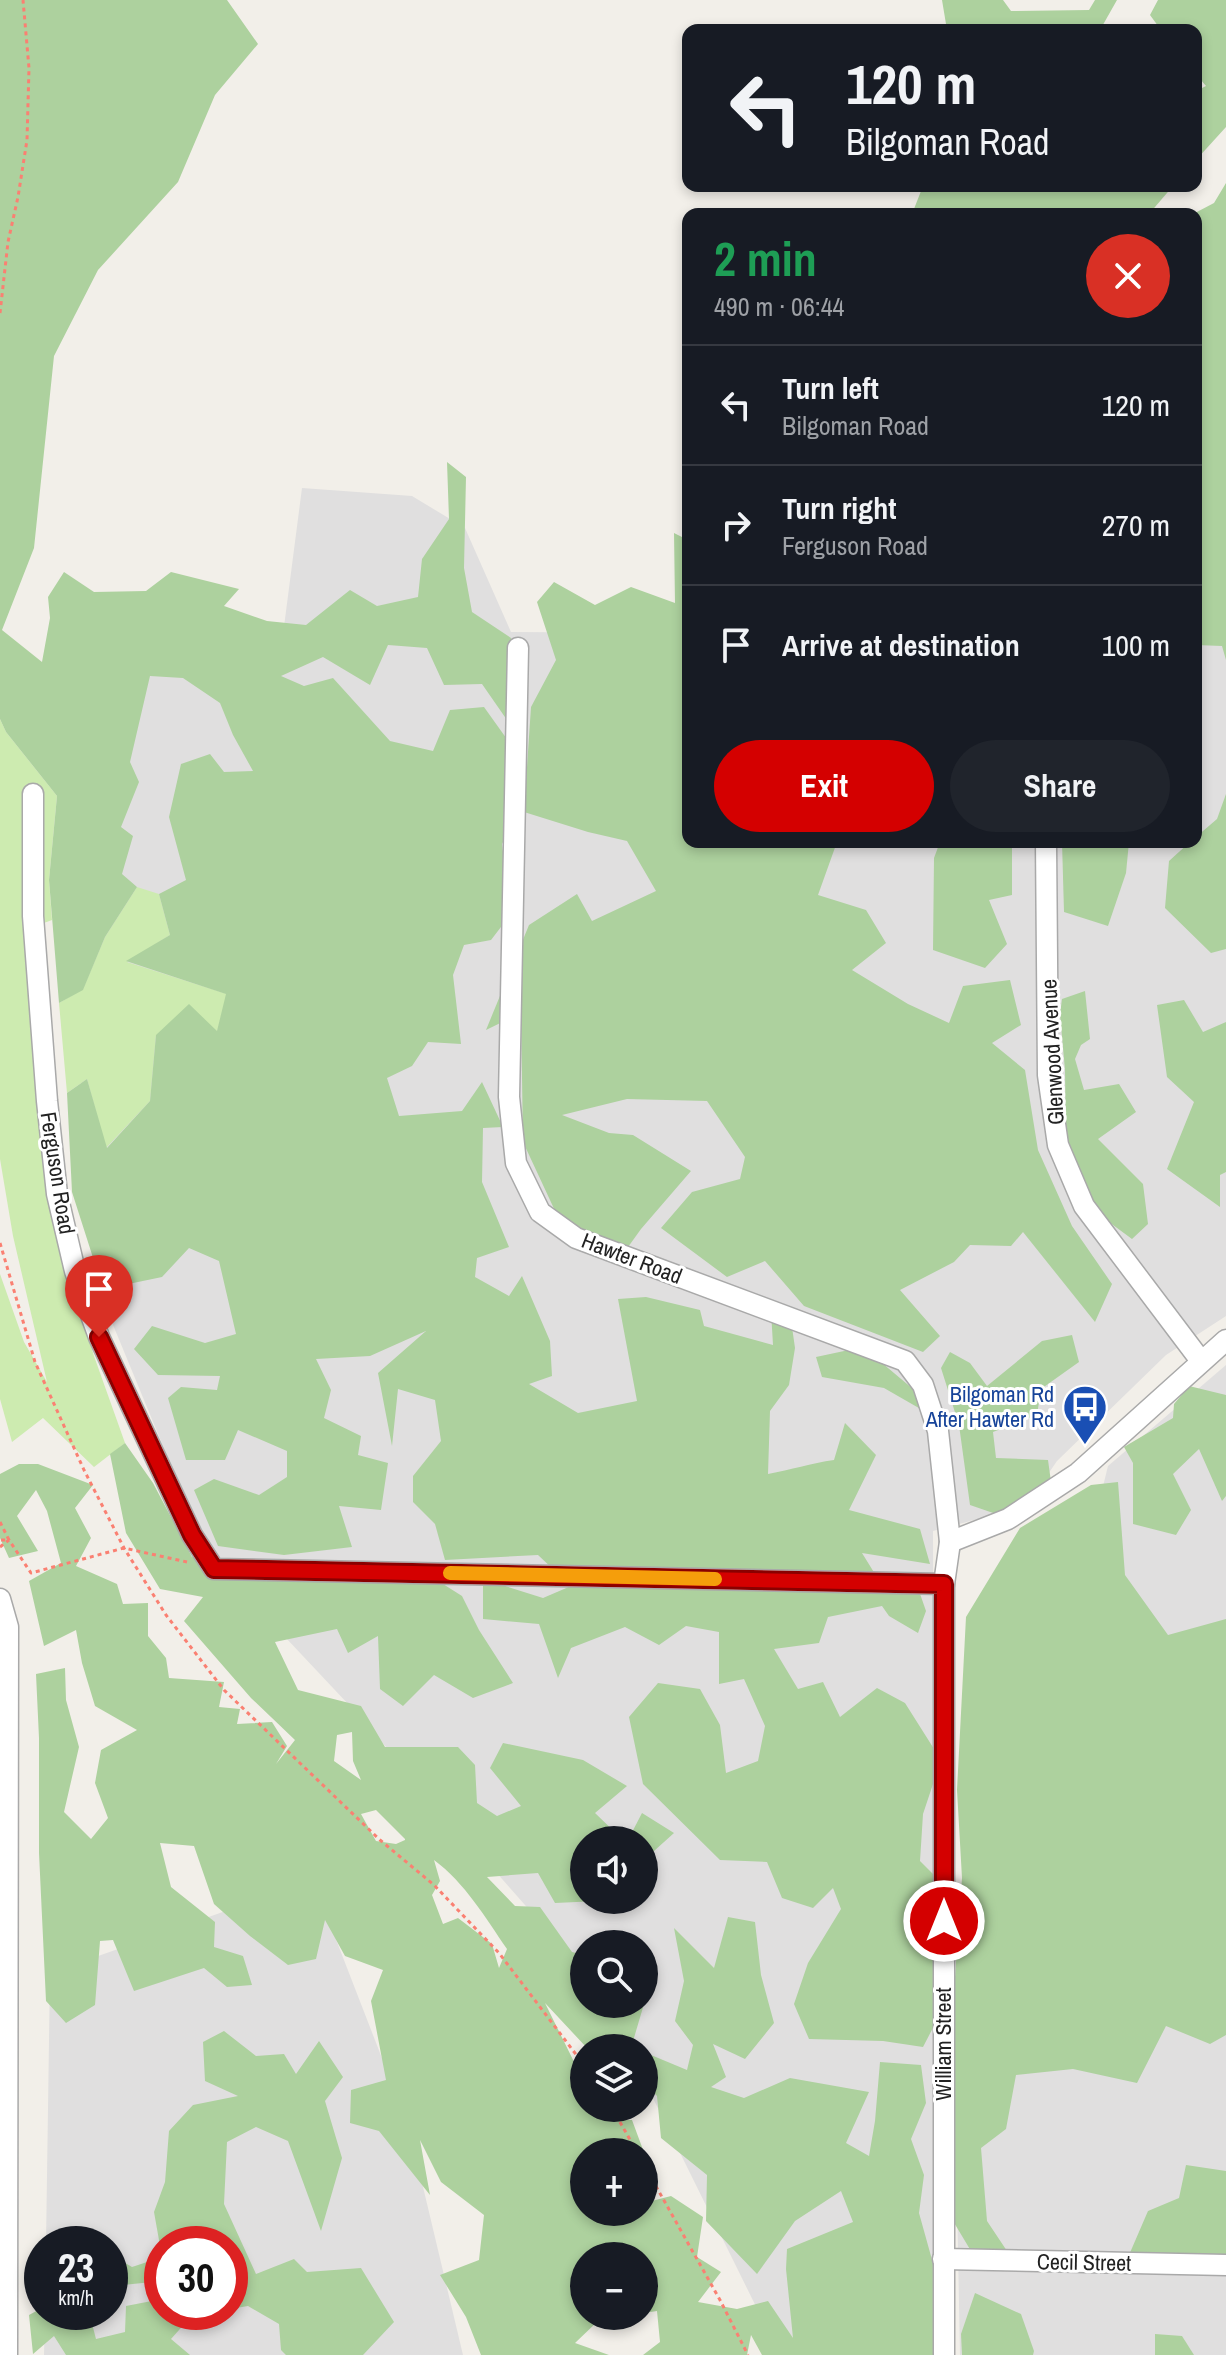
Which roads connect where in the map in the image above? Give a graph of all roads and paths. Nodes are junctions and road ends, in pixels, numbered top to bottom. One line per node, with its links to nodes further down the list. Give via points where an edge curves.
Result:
1 (23, 0): 3 (path, via 29,68 27,140)
2 (0, 240): 3 (path)
3 (8, 242): 4 (path)
4 (0, 313)
5 (518, 648): 14 (street, Hawter Road, via 509,1097 516,1163 540,1212 576,1238 905,1361 923,1385 938,1431)
6 (33, 794): 17 (street, Ferguson Road, via 33,916 57,1194 75,1271 99,1337 192,1535)
7 (1046, 848): 10 (street, Glenwood Avenue, via 1048,1075 1058,1145 1084,1206)
8 (0, 1243): 16 (path, via 35,1362)
9 (1226, 1340): 10 (street)
10 (1201, 1361): 14 (street, via 1078,1473 1008,1519)
11 (0, 1522): 13 (path)
12 (0, 1540): 13 (path)
13 (9, 1540): 15 (path); 16 (path, via 31,1573)
14 (950, 1542): 18 (street, William Street)
15 (0, 1547)
16 (124, 1548): 17 (path); 20 (path, via 166,1615 224,1690 434,1885 499,1953)
17 (214, 1569): 18 (street)
18 (944, 1584): 22 (street, William Street)
19 (0, 1599): 24 (street, via 8,1627)
20 (570, 2047)
21 (658, 2190): 25 (path)
22 (943, 2259): 23 (street, Cecil Street); 26 (street, William Street)
23 (1226, 2265)
24 (7, 2355)
25 (748, 2355)
26 (944, 2355)

